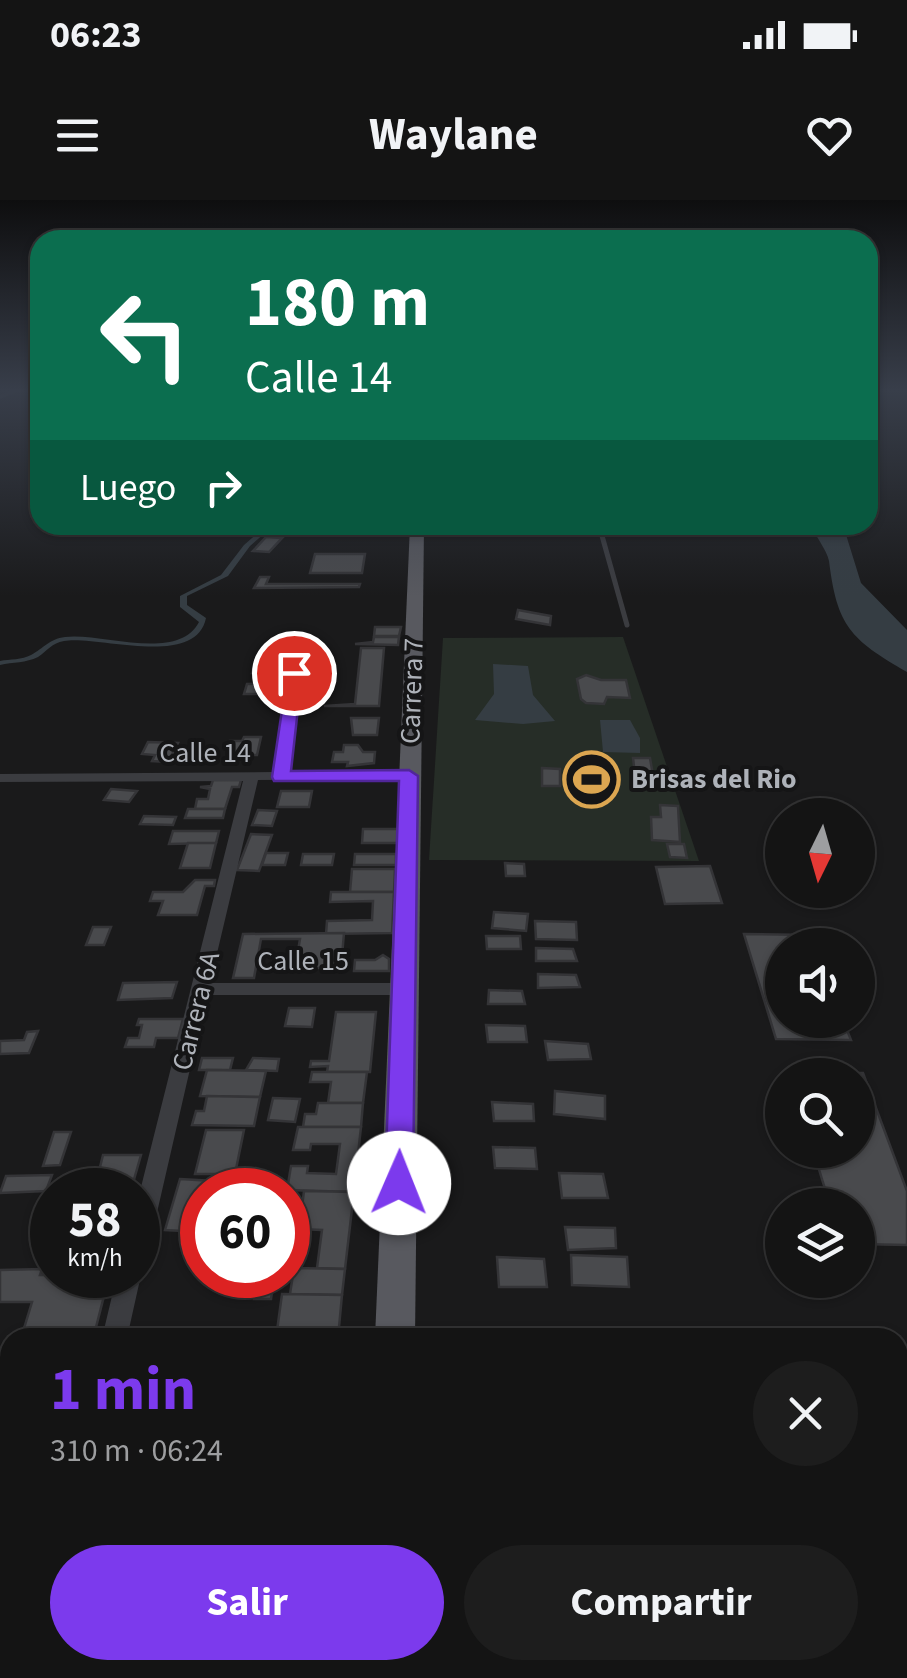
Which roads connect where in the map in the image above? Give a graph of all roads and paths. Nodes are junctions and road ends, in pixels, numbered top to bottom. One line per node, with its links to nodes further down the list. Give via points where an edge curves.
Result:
1 (417, 535): 5 (main road, Carrera 7)
2 (602, 535): 3 (lane)
3 (627, 625)
4 (294, 673): 6 (street)
5 (409, 776): 6 (street, Calle 14); 10 (main road, Carrera 7)
6 (281, 777): 8 (street, Calle 14)
7 (0, 778): 8 (street, Calle 14)
8 (252, 778): 9 (street, Carrera 6A)
9 (202, 988): 10 (street, Calle 15); 11 (street, Carrera 6A)
10 (404, 989): 14 (main road, Carrera 7)
11 (157, 1168)
12 (124, 1298): 13 (street)
13 (117, 1328)
14 (395, 1328)

